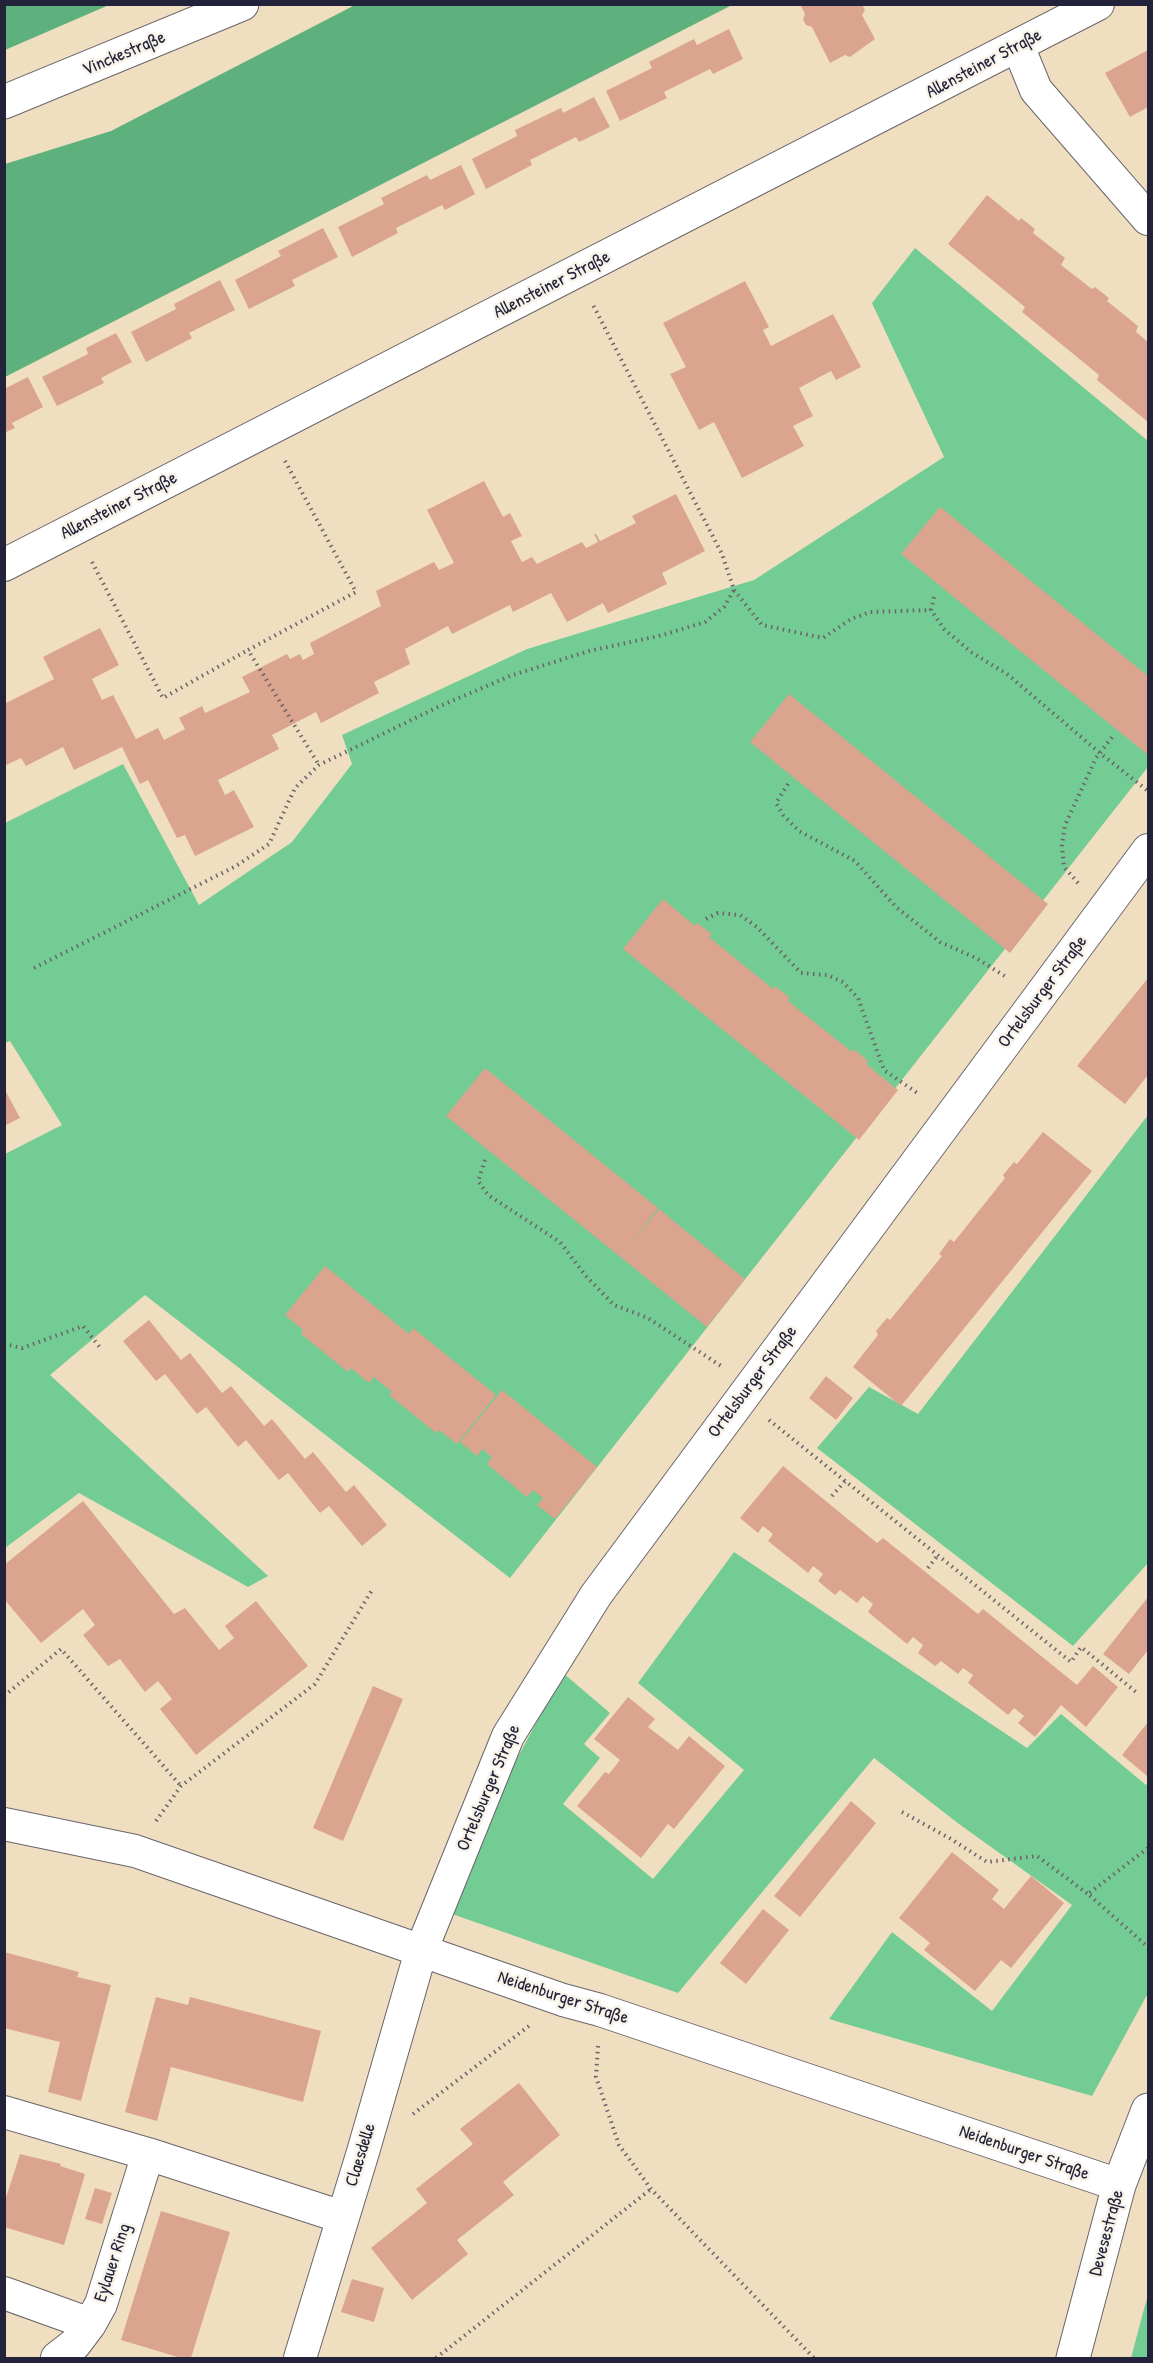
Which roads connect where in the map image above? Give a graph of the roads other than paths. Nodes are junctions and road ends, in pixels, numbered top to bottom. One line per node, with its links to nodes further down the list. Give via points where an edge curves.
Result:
1 (242, 4): 4 (street, Vinckestraße)
2 (1098, 4): 3 (street, Allensteiner Straße)
3 (1018, 46): 5 (street, via 1036,90); 6 (street, Allensteiner Straße)
4 (4, 102)
5 (1149, 219)
6 (4, 565)
7 (1149, 850): 9 (street, Ortelsburger Straße, via 596,1595 508,1736)
8 (4, 1824): 9 (street, Neidenburger Straße, via 135,1851)
9 (421, 1951): 13 (street, Neidenburger Straße); 14 (street, Claesdelle)
10 (1149, 2110): 13 (street, Devesestraße)
11 (4, 2112): 12 (street)
12 (148, 2154): 14 (street); 16 (street, Eylauer Ring, via 100,2304)
13 (1119, 2185): 19 (street, Devesestraße)
14 (342, 2217): 18 (street, Claesdelle)
15 (4, 2293): 16 (street)
16 (90, 2324): 17 (street, Eylauer Ring, via 75,2344)
17 (57, 2358)
18 (300, 2358)
19 (1073, 2358)

